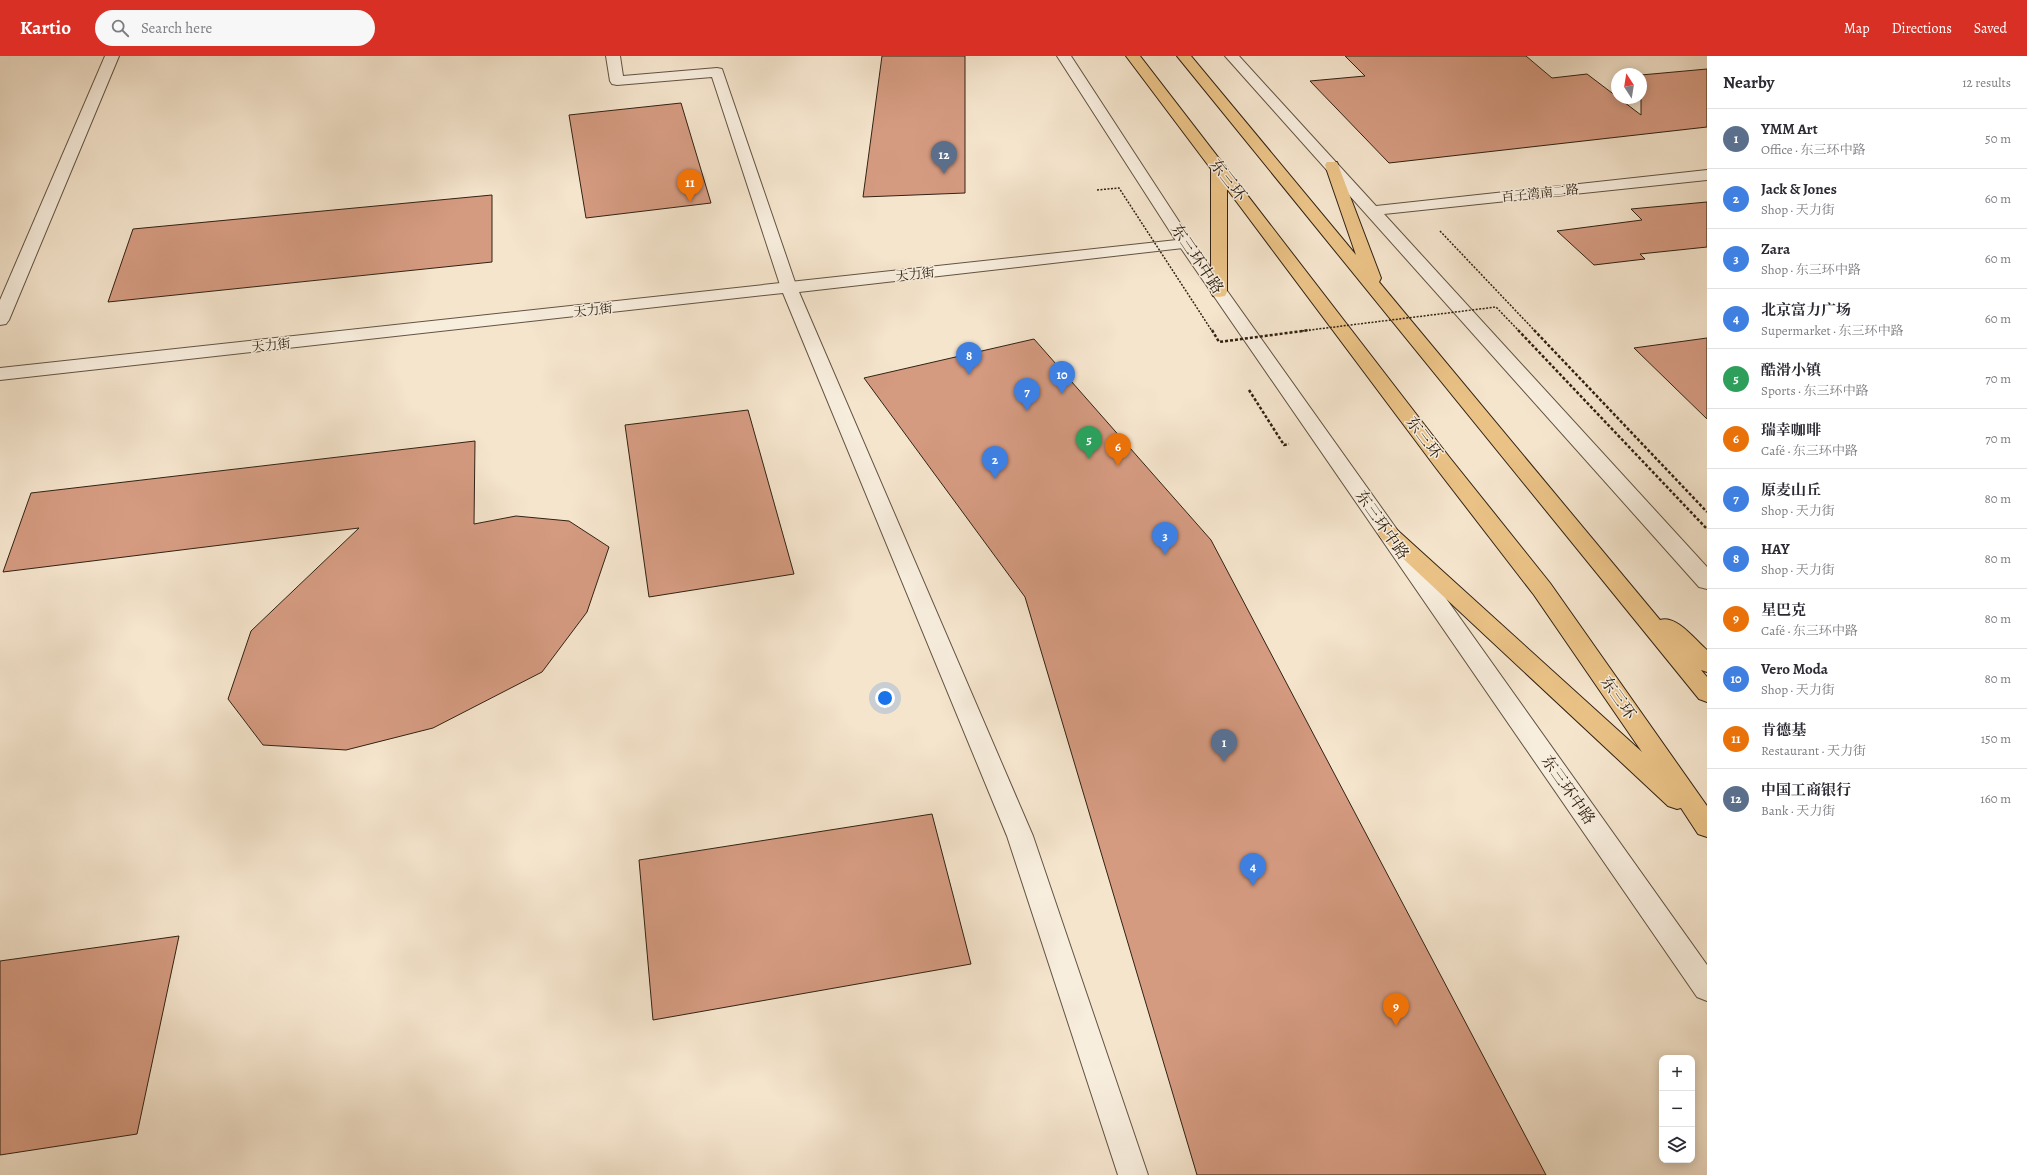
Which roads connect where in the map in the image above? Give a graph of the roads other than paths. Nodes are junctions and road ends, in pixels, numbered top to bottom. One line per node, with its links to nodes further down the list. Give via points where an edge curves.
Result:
1 (112, 56): 15 (street)
2 (613, 56): 12 (street, via 617,81 717,72)
3 (1064, 56): 11 (street, 东三环中路)
4 (1133, 56): 8 (highway, 东三环)
5 (1184, 56): 14 (highway)
6 (1232, 56): 7 (street)
7 (1332, 165): 10 (street); 14 (highway)
8 (1219, 168): 13 (highway); 22 (highway, 东三环, via 1443,463 1542,588)
9 (1707, 174): 10 (street, 百子湾南二路)
10 (1372, 211): 19 (street)
11 (1186, 244): 12 (street, 天力街); 13 (street, 东三环中路)
12 (789, 288): 16 (street, 天力街); 24 (street, via 1020,836)
13 (1219, 292): 17 (street, 东三环中路)
14 (1379, 294): 18 (highway)
15 (0, 320)
16 (0, 374)
17 (1388, 533): 22 (highway); 23 (street, 东三环中路)
18 (1614, 581): 20 (highway); 21 (highway)
19 (1707, 582)
20 (1707, 663)
21 (1707, 693)
22 (1707, 826)
23 (1707, 988)
24 (1134, 1175)

